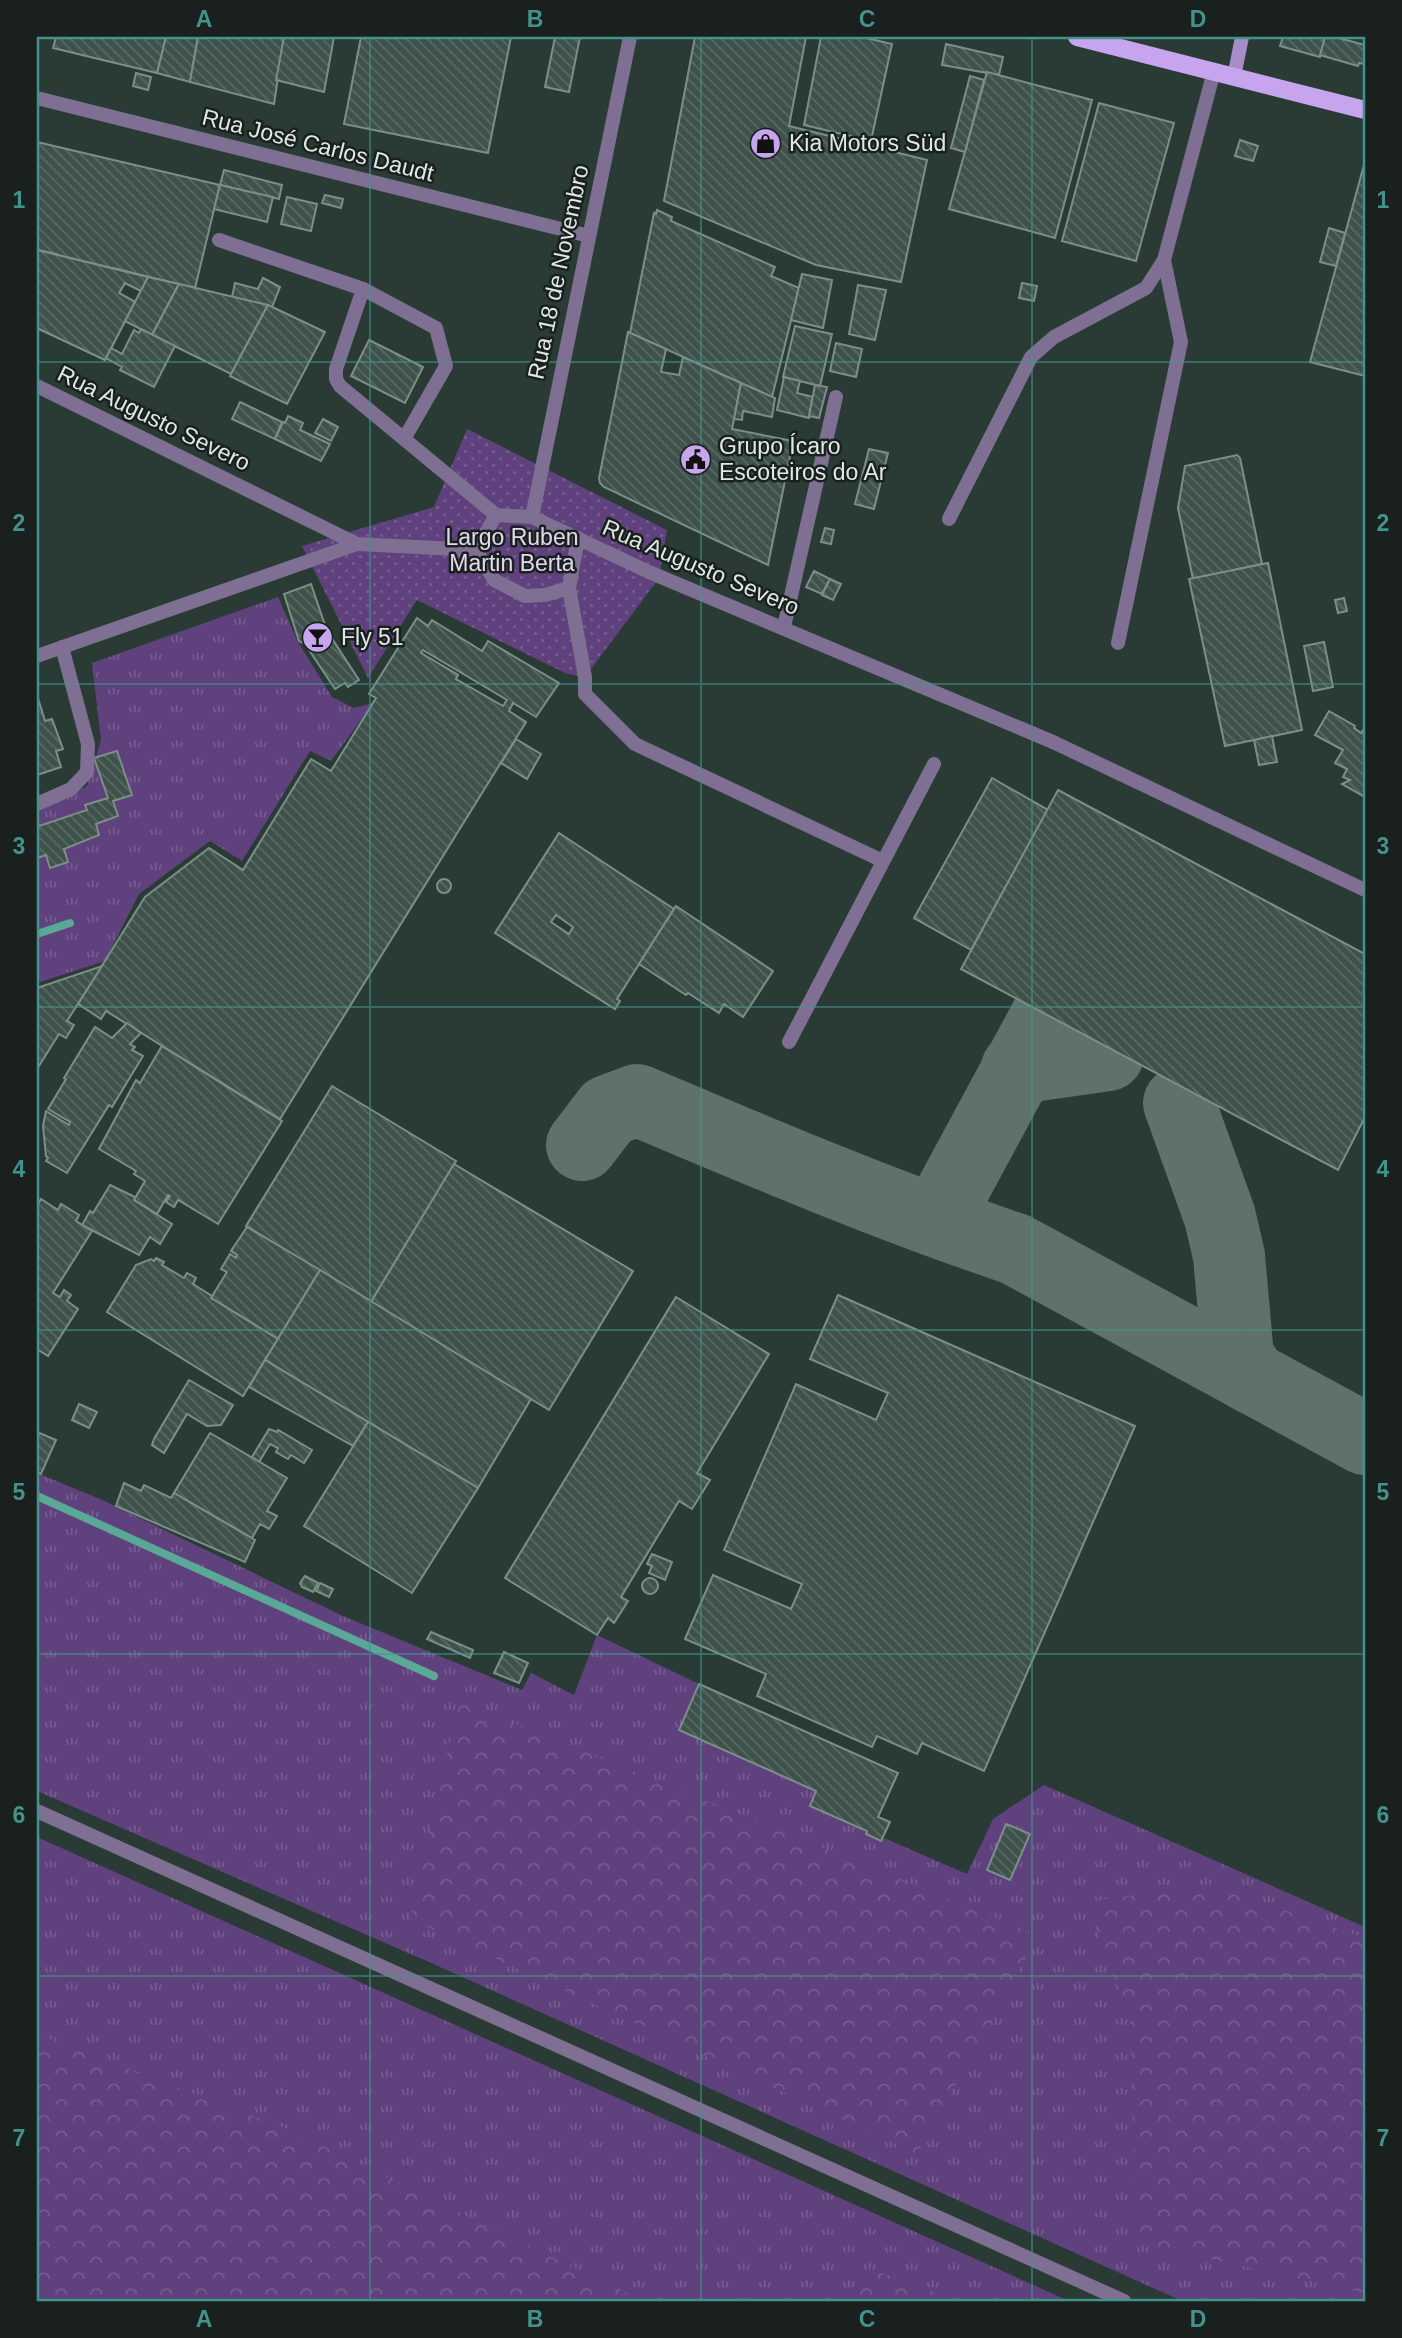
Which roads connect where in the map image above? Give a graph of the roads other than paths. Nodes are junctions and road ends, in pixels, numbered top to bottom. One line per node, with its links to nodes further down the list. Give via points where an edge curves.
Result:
1 (630, 37): 8 (street, Rua 18 de Novembro)
2 (1077, 37): 4 (main road)
3 (1242, 37): 5 (street)
4 (1214, 71): 5 (main road); 10 (street)
5 (1234, 76): 7 (main road)
6 (37, 98): 8 (street, Rua José Carlos Daudt)
7 (1365, 110)
8 (589, 236): 16 (street, Rua 18 de Novembro)
9 (219, 240): 11 (street)
10 (1164, 260): 17 (street, via 1146,289 1054,337 1031,357); 23 (street, via 1181,342)
11 (363, 289): 14 (street, via 336,379); 14 (street, via 436,328 446,366)
12 (37, 386): 19 (street, Rua Augusto Severo)
13 (836, 397): 22 (street)
14 (404, 439): 15 (street)
15 (496, 514): 16 (street, Rua Augusto Severo); 20 (street)
16 (532, 517): 18 (street, Rua Augusto Severo)
17 (949, 519)
18 (578, 538): 21 (street); 22 (street, Rua Augusto Severo)
19 (357, 544): 20 (street, Rua Augusto Severo); 24 (street)
20 (476, 550): 21 (street, via 494,580 525,596)
21 (569, 588): 28 (street, via 584,694 635,744)
22 (784, 627): 29 (street, Rua Augusto Severo, via 1053,742)
23 (1118, 643)
24 (62, 647): 25 (street); 27 (street, via 88,744 87,772 71,789)
25 (37, 656)
26 (934, 764): 28 (street)
27 (37, 804)
28 (883, 861): 30 (street)
29 (1365, 890)
30 (789, 1042)
31 (37, 1811): 32 (street)
32 (1124, 2301)

